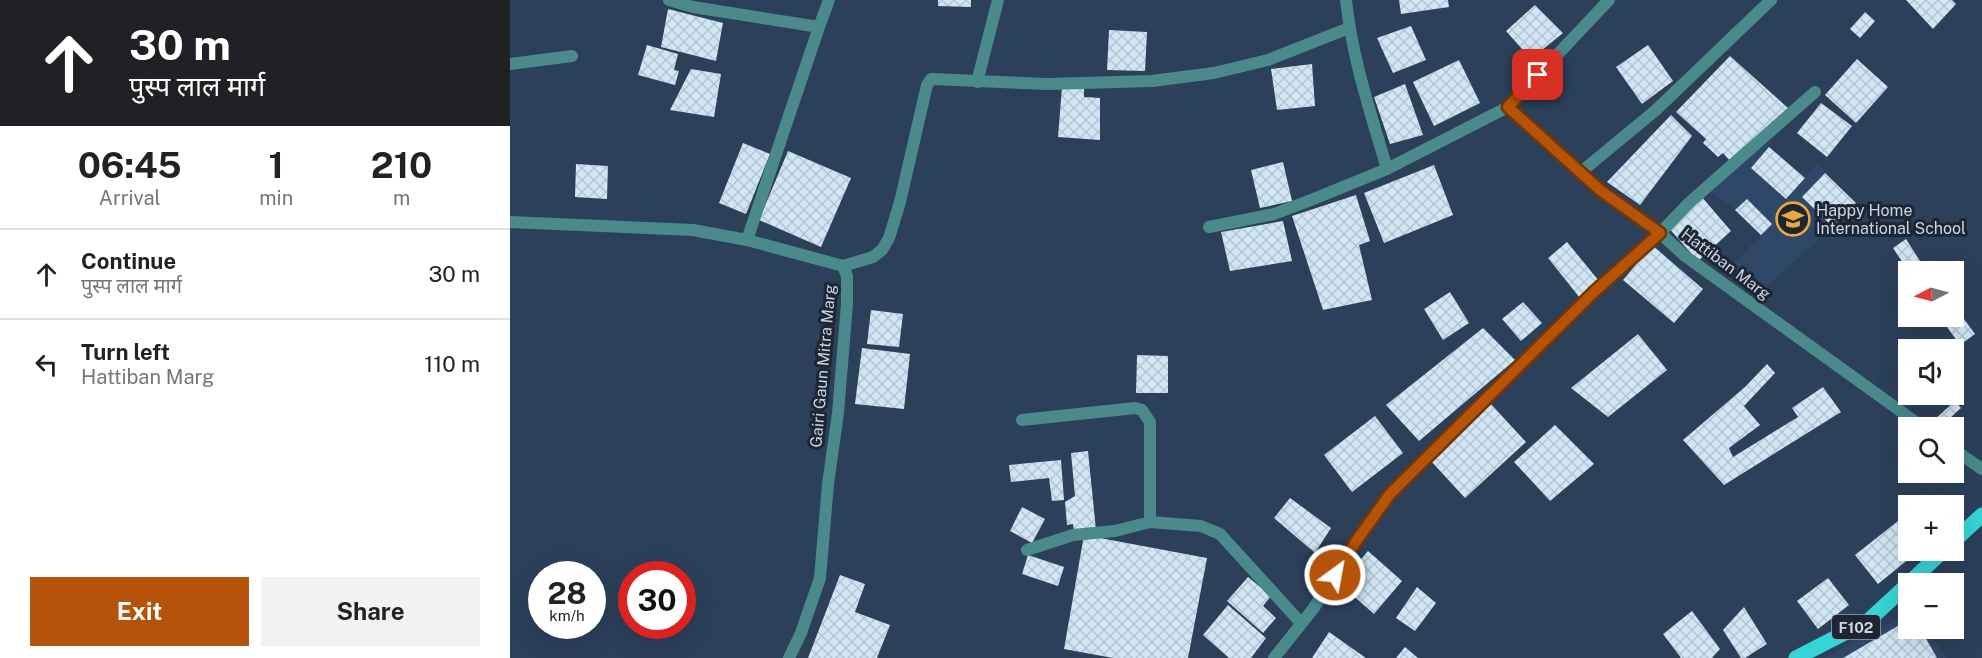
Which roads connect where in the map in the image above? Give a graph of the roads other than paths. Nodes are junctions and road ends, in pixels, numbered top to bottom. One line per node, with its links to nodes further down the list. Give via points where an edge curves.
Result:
1 (669, 0): 7 (street)
2 (829, 0): 7 (street)
3 (998, 0): 11 (street)
4 (1346, 0): 8 (street)
5 (1609, 0): 13 (street)
6 (1771, 0): 15 (street, via 1656,110)
7 (819, 27): 19 (street)
8 (1349, 28): 11 (street, via 1268,60 1214,73 1152,81); 14 (street)
9 (572, 56): 10 (street)
10 (510, 64)
11 (977, 82): 20 (street, via 931,80 927,85 889,238 873,257)
12 (1815, 92): 18 (street)
13 (1508, 107): 14 (street); 15 (street, Hattiban Marg)
14 (1387, 169): 17 (street, via 1274,214)
15 (1581, 172): 18 (street, Hattiban Marg)
16 (510, 222): 19 (street, Gairi Gaun Mitra Marg, via 693,230)
17 (1209, 227)
18 (1660, 233): 21 (street, Hattiban Marg, via 1685,256); 32 (street, via 1595,291 1390,494)
19 (747, 240): 20 (street, Gairi Gaun Mitra Marg)
20 (843, 266): 33 (street, Gairi Gaun Mitra Marg, via 847,304 820,578)
21 (1909, 417)
22 (1023, 420): 26 (street, via 1142,410 1150,422)
23 (1964, 456): 24 (street)
24 (1982, 469)
25 (1982, 515): 27 (main road)
26 (1150, 522): 28 (street, via 1115,531 1073,535); 32 (street, via 1201,526 1220,534)
27 (1964, 532)
28 (1027, 550)
29 (1932, 561): 30 (main road, F102)
30 (1920, 573)
31 (1898, 593): 35 (main road, F102, via 1868,621)
32 (1301, 623): 34 (street)
33 (789, 658)
34 (1274, 658)
35 (1796, 658)

